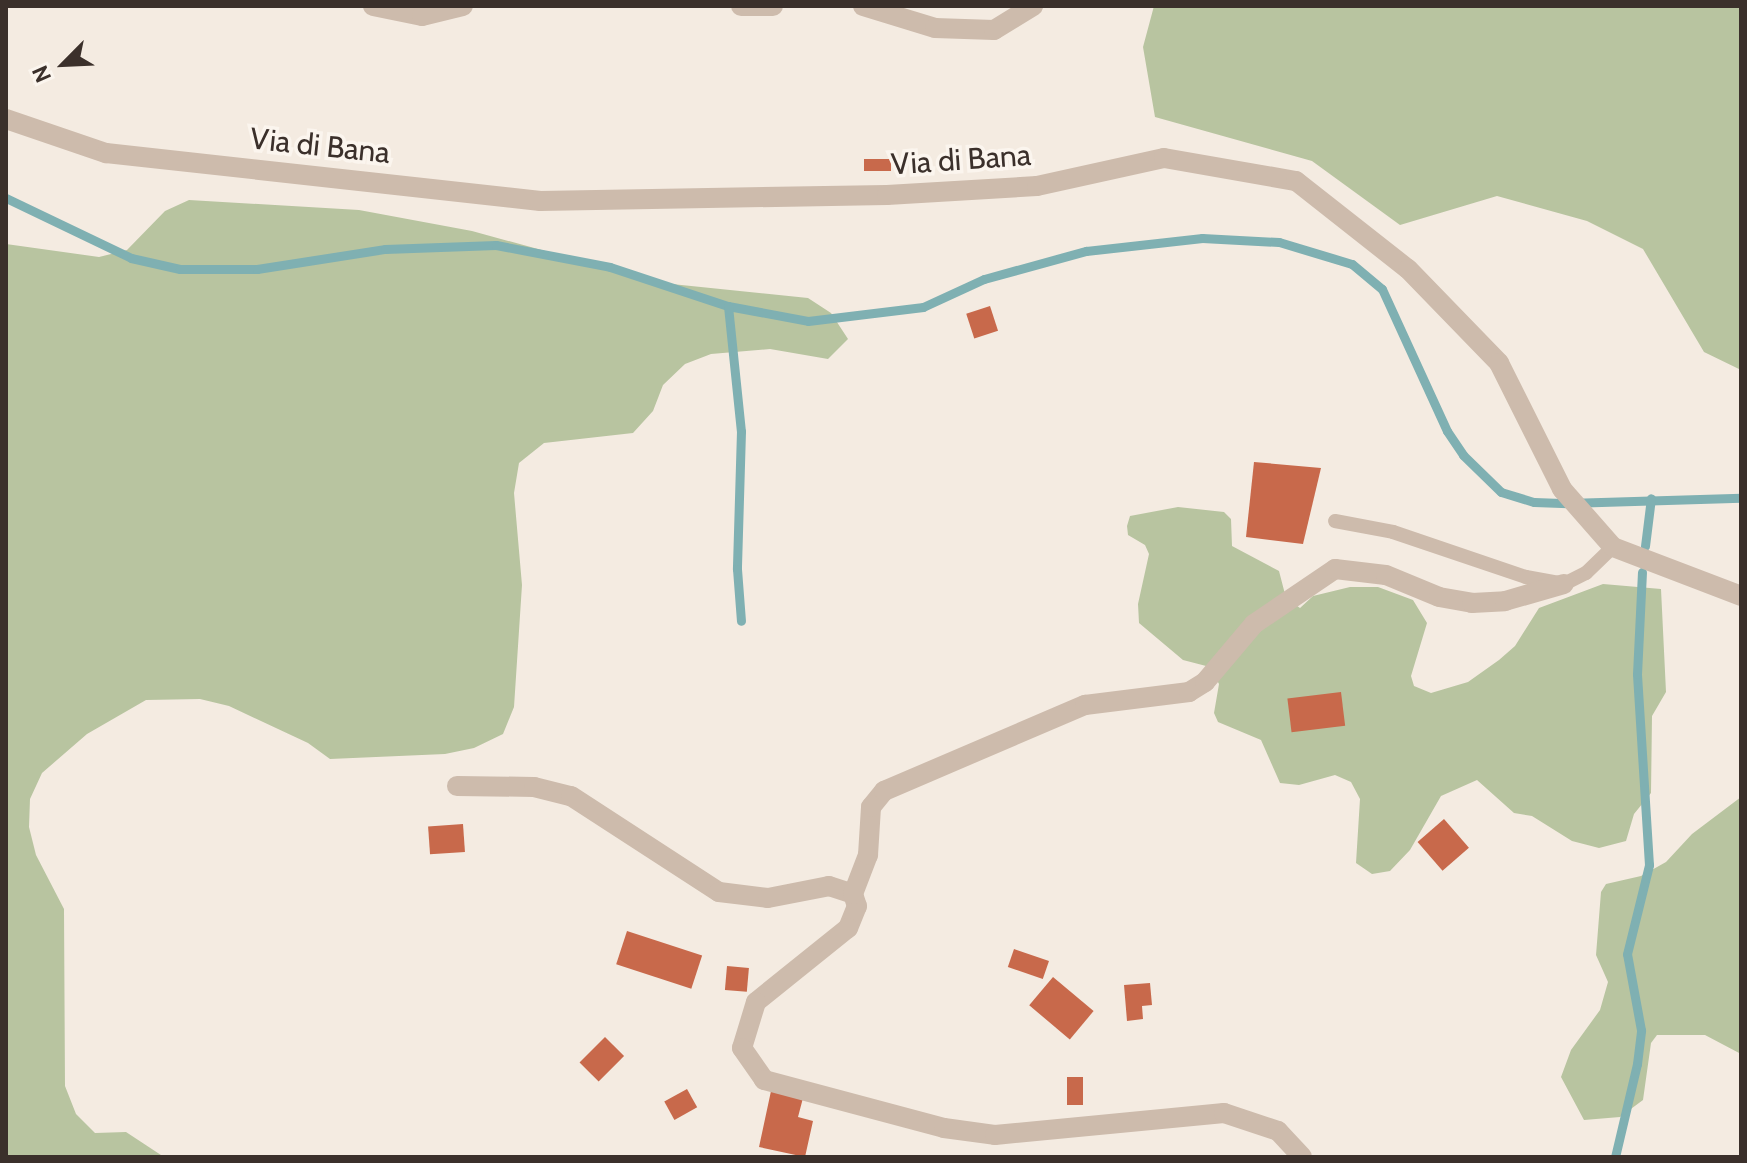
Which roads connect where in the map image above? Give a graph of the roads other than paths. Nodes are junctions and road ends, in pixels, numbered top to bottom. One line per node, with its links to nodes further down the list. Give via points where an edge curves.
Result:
1 (373, 6): 2 (street, via 422,16)
2 (463, 6)
3 (741, 6): 4 (street)
4 (773, 6)
5 (863, 6): 6 (street, via 935,28 994,30)
6 (1033, 6)
7 (6, 119): 9 (street, Via di Bana, via 106,153 540,201 887,195 1037,186 1164,158 1296,181 1408,269 1499,363 1562,489)
8 (1335, 521): 10 (lane, via 1393,532 1526,577)
9 (1613, 547): 10 (lane, via 1586,573); 11 (street, Via di Bana)
10 (1564, 584): 13 (street, via 1505,601 1472,603 1439,597 1386,575 1335,569 1254,624 1205,682 1189,692 1085,705 884,791 871,807 868,855)
11 (1741, 596)
12 (457, 786): 13 (street, via 534,787 571,796 623,826 707,888 732,895 781,897 829,886)
13 (853, 894): 14 (street, via 857,906 848,928 756,1002 742,1048 764,1080 944,1128 995,1135 1224,1113 1278,1131)
14 (1302, 1157)

